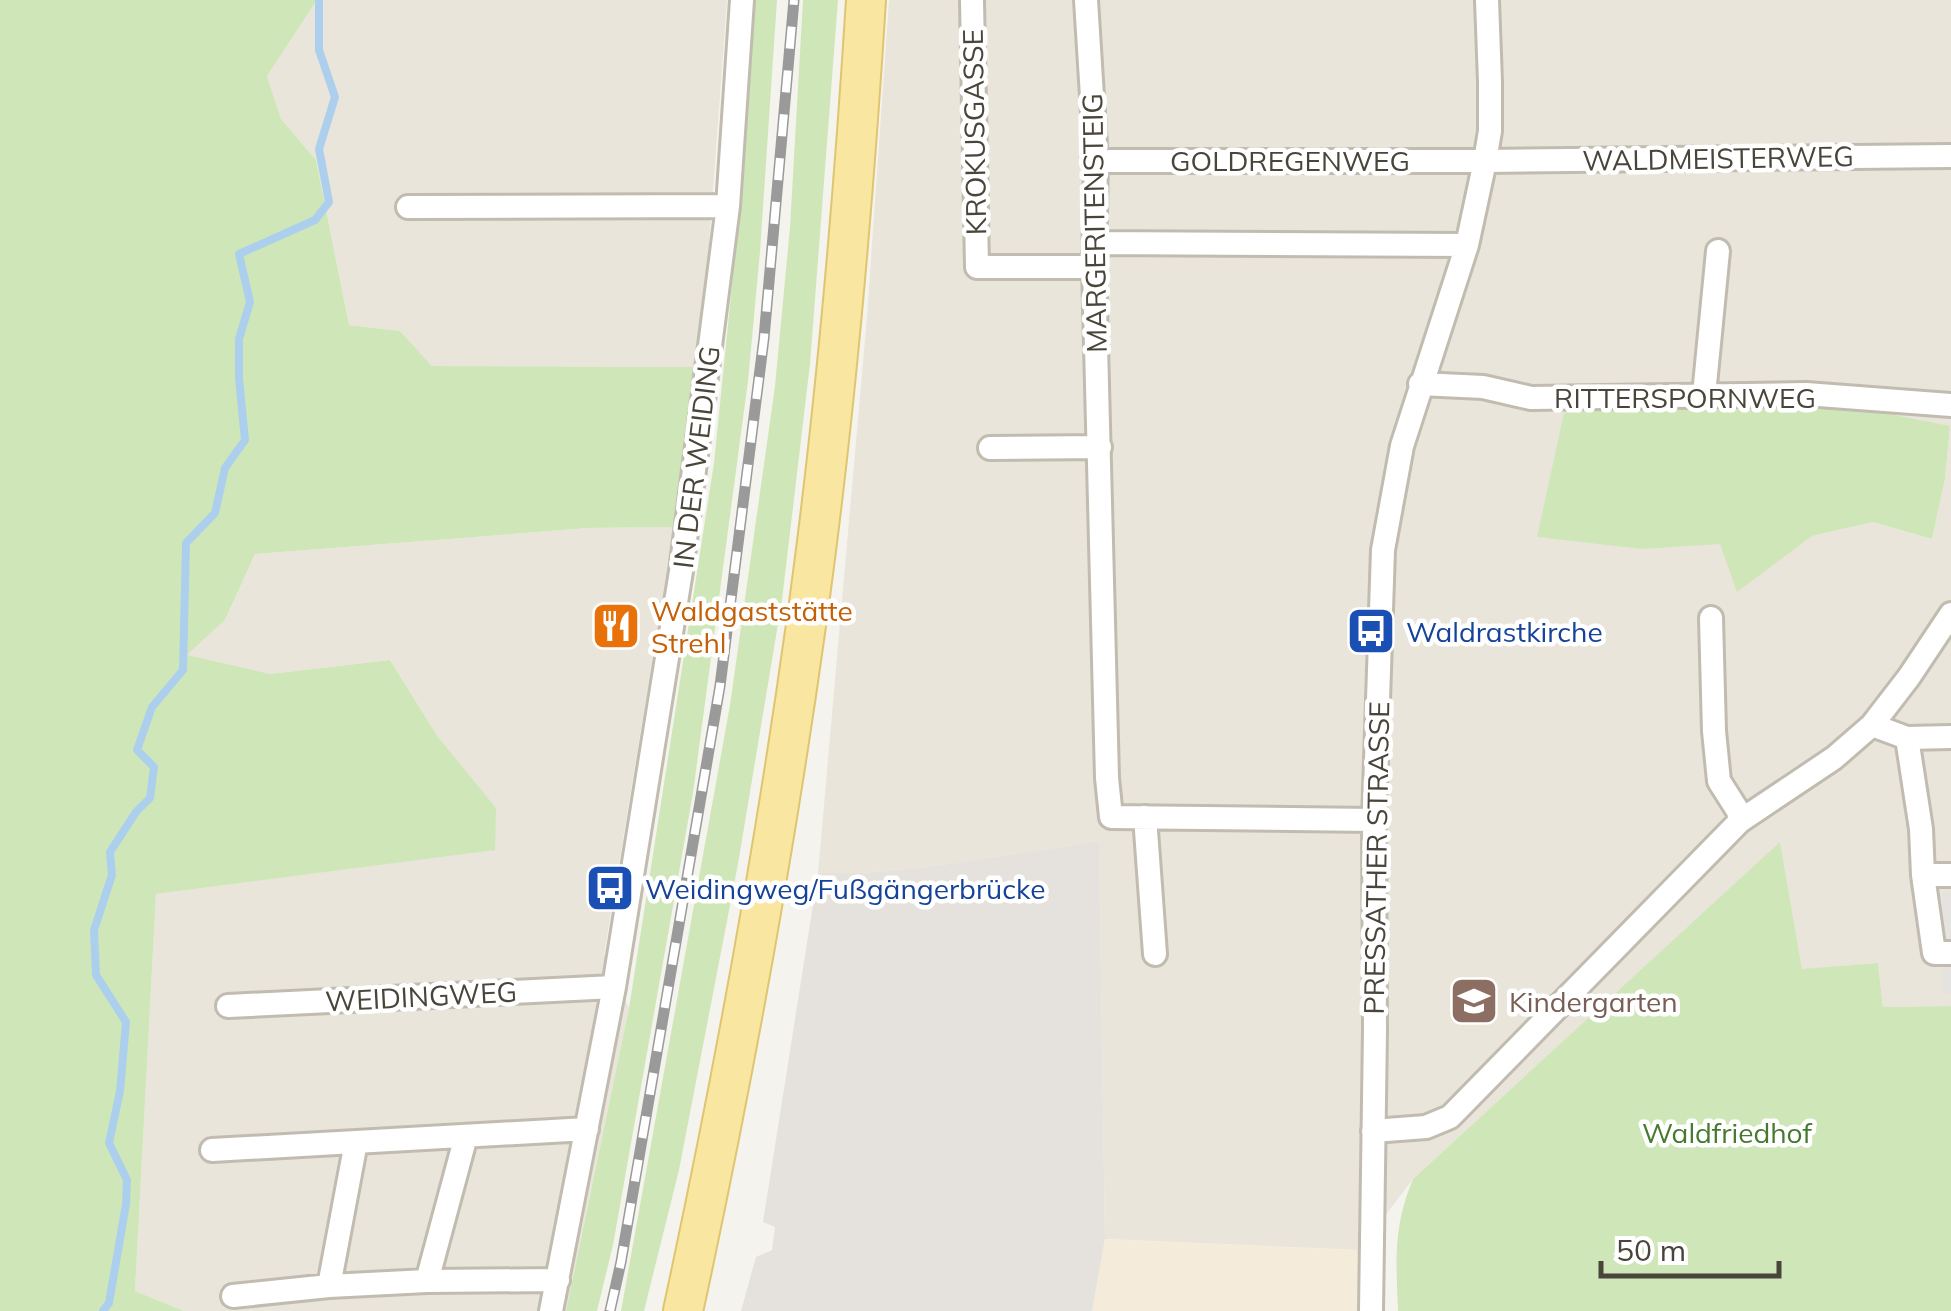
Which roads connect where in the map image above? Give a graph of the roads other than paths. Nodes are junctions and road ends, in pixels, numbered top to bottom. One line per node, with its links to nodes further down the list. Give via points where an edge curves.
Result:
1 (742, 0): 10 (street, IN DER WEIDING)
2 (866, 0): 44 (main road, via 835,394 806,625)
3 (972, 0): 14 (street, KROKUSGASSE, via 976,267)
4 (1086, 0): 7 (street, MARGERITENSTEIG)
5 (1487, 0): 8 (street, PRESSATHER STRASSE)
6 (1951, 156): 8 (street, WALDMEISTERWEG)
7 (1096, 161): 8 (street, GOLDREGENWEG); 11 (street, MARGERITENSTEIG)
8 (1485, 161): 12 (street, PRESSATHER STRASSE)
9 (408, 206): 10 (street)
10 (728, 206): 32 (street, IN DER WEIDING, via 681,571)
11 (1096, 243): 12 (street); 14 (street, MARGERITENSTEIG)
12 (1467, 245): 15 (street, PRESSATHER STRASSE)
13 (1718, 251): 16 (street)
14 (1094, 267): 18 (street, MARGERITENSTEIG)
15 (1420, 384): 16 (street, RITTERSPORNWEG, via 1531,398); 26 (street, PRESSATHER STRASSE, via 1383,550)
16 (1704, 395): 17 (street, RITTERSPORNWEG, via 1806,394)
17 (1951, 405)
18 (1100, 447): 19 (street); 25 (street, MARGERITENSTEIG, via 1111,817)
19 (990, 448)
20 (1951, 614): 22 (street)
21 (1711, 618): 27 (street, via 1719,782)
22 (1872, 725): 24 (street); 27 (street)
23 (1951, 737): 24 (street)
24 (1907, 738): 28 (street)
25 (1146, 817): 26 (street); 30 (street)
26 (1374, 820): 35 (street, PRESSATHER STRASSE)
27 (1740, 821): 35 (street, via 1450,1117 1426,1127)
28 (1923, 875): 29 (street); 31 (street, via 1934,953)
29 (1951, 875)
30 (1155, 954)
31 (1951, 954)
32 (614, 987): 33 (street, WEIDINGWEG); 34 (street)
33 (228, 1006)
34 (586, 1129): 36 (street); 39 (street)
35 (1373, 1130): 45 (street, PRESSATHER STRASSE)
36 (466, 1136): 37 (street); 40 (street)
37 (356, 1142): 38 (street); 41 (street)
38 (212, 1150)
39 (558, 1280): 40 (street); 43 (street)
40 (427, 1281): 41 (street)
41 (329, 1286): 42 (street)
42 (232, 1296)
43 (551, 1311)
44 (684, 1311)
45 (1371, 1311)

